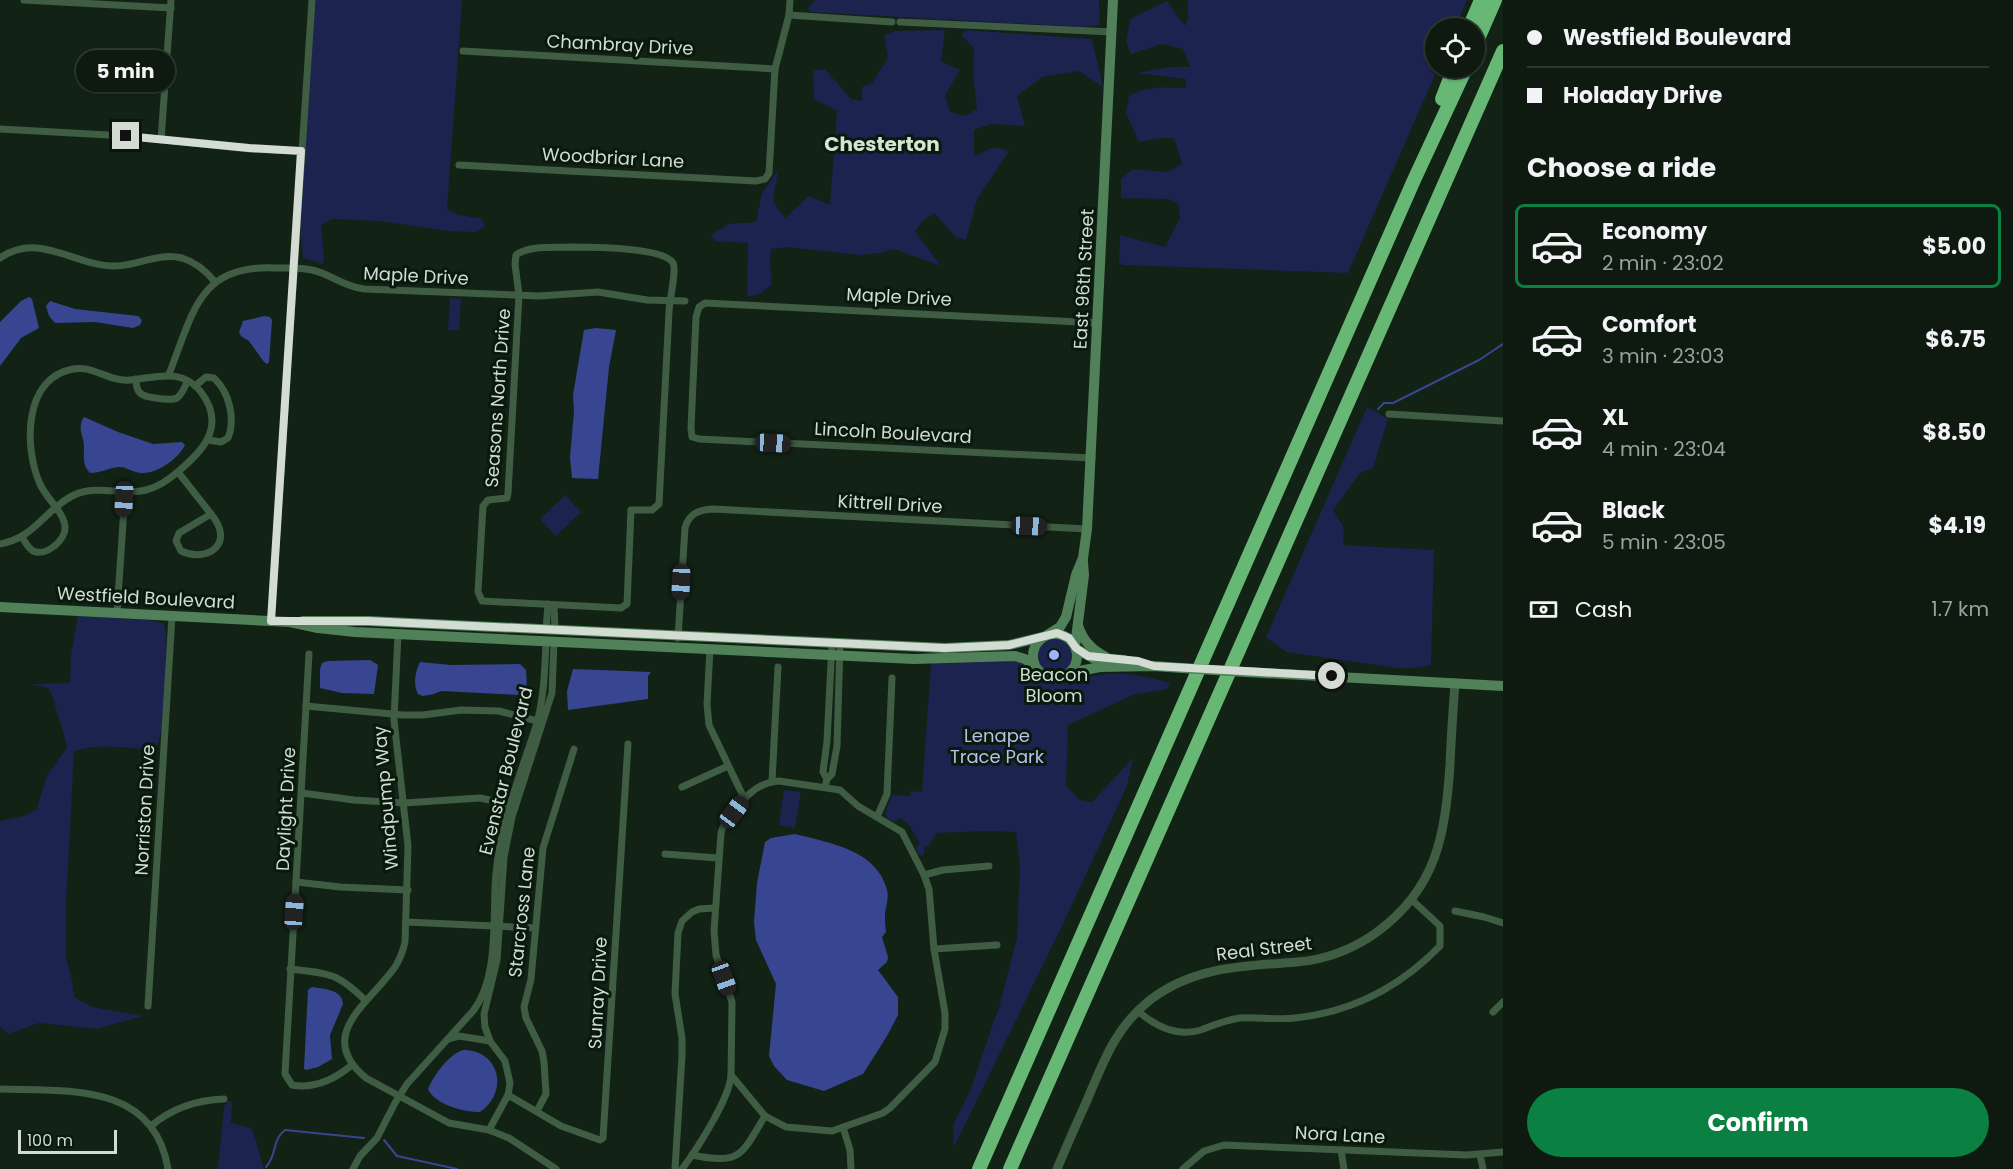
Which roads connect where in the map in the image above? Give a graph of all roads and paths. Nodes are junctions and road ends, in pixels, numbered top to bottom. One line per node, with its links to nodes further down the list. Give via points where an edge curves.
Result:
1 (24, 0): 7 (street)
2 (312, 0): 19 (street)
3 (790, 0): 8 (street)
4 (1113, 0): 11 (main road, East 96th Street)
5 (1480, 0): 9 (highway)
6 (1496, 0): 10 (highway)
7 (171, 4): 18 (street)
8 (789, 15): 11 (street); 14 (street)
9 (1473, 18)
10 (1485, 24)
11 (1112, 32): 28 (main road, East 96th Street)
12 (463, 51): 14 (street, Chambray Drive)
13 (1503, 51): 130 (highway)
14 (775, 69): 20 (street, Woodbriar Lane, via 769,173 765,179)
15 (1450, 78): 21 (highway)
16 (1461, 78): 21 (highway)
17 (0, 129): 18 (street)
18 (161, 140): 19 (street)
19 (301, 151): 23 (street)
20 (459, 165)
21 (1414, 180): 129 (highway)
22 (0, 258): 24 (street, via 33,247 110,266 171,256 196,264)
23 (294, 268): 24 (street, Maple Drive, via 248,268); 25 (street, Maple Drive, via 322,273 350,287 364,289); 50 (street)
24 (215, 282): 29 (street, via 196,308)
25 (519, 295): 26 (street, Maple Drive, via 598,292); 26 (street, via 515,264 516,255 522,251 597,248 666,256 674,268); 46 (street, Seasons North Drive, via 508,492 507,498 488,500 483,506 478,597 482,601)
26 (669, 301): 27 (street, Maple Drive); 46 (street, via 659,504 652,510 632,510 627,604 621,608)
27 (685, 301)
28 (1098, 323): 35 (street, Maple Drive, via 705,303 696,317); 37 (main road, East 96th Street)
29 (169, 374): 30 (street); 31 (street)
30 (136, 379): 31 (street, via 142,395 165,399 179,396); 40 (street, via 118,380 75,368 54,376 41,390 34,405 32,453 40,483)
31 (187, 382): 32 (street)
32 (195, 386): 36 (street, via 206,399 210,412); 36 (street, via 206,377 214,378 228,402 228,438 221,442)
33 (1389, 414): 34 (street)
34 (1503, 421)
35 (692, 437): 37 (street, Lincoln Boulevard)
36 (208, 440): 38 (street)
37 (1092, 458): 42 (main road, East 96th Street)
38 (178, 472): 39 (street, via 152,488); 41 (street)
39 (125, 492): 40 (street, via 82,492); 48 (street)
40 (56, 509): 43 (street); 43 (street, via 65,526 58,542 47,551 37,552)
41 (212, 514): 41 (street, via 222,531 219,545 199,554 181,551 176,541 179,533)
42 (1087, 530): 45 (main road, East 96th Street); 56 (street, Kittrell Drive, via 700,511 686,522)
43 (22, 537): 44 (street)
44 (0, 544)
45 (1083, 558): 51 (main road, East 96th Street); 55 (main road, East 96th Street, via 1064,621)
46 (551, 605): 54 (street, Evenstar Boulevard)
47 (0, 607): 48 (main road, Westfield Boulevard)
48 (117, 613): 49 (main road, Westfield Boulevard)
49 (172, 616): 50 (main road, Westfield Boulevard); 101 (street, Norriston Drive)
50 (271, 621): 52 (main road, Westfield Boulevard)
51 (1077, 621): 57 (main road, East 96th Street); 61 (main road, via 1090,646)
52 (290, 622): 53 (main road, Westfield Boulevard); 54 (main road, Westfield Boulevard, via 350,620)
53 (398, 634): 54 (main road, Westfield Boulevard); 70 (street, Windpump Way)
54 (550, 636): 56 (main road, Westfield Boulevard); 71 (street, Evenstar Boulevard)
55 (1045, 636): 57 (main road, via 1064,635); 59 (main road, Westfield Boulevard, via 1009,645); 64 (main road, via 1033,651)
56 (678, 642): 58 (main road, Westfield Boulevard); 59 (main road, Westfield Boulevard)
57 (1076, 647): 61 (main road, via 1088,656); 65 (main road, via 1076,662)
58 (710, 649): 59 (main road, Westfield Boulevard); 74 (street, via 707,714)
59 (836, 649): 64 (main road, Westfield Boulevard, via 939,660 1015,656); 76 (street, via 823,772)
60 (309, 654): 69 (street, Daylight Drive)
61 (1112, 659): 62 (main road)
62 (1154, 666): 65 (main road, via 1100,667); 67 (main road, bridge)
63 (777, 668): 75 (street)
64 (1037, 669): 65 (main road, via 1050,677)
65 (1068, 674)
66 (892, 678): 82 (street, via 887,794)
67 (1455, 684): 68 (main road); 89 (street, Real Street, via 1443,831 1431,867)
68 (1503, 686)
69 (306, 706): 70 (street); 78 (street, Daylight Drive)
70 (394, 715): 71 (street, via 499,711); 80 (street, Windpump Way)
71 (540, 722): 81 (street, Evenstar Boulevard)
72 (628, 744): 114 (street, Sunray Drive, via 603,1138 568,1129)
73 (574, 749): 95 (street, Starcross Lane, via 543,848)
74 (728, 766): 77 (street); 79 (street)
75 (772, 782): 76 (street); 79 (street)
76 (826, 783): 82 (street)
77 (682, 788)
78 (302, 793): 80 (street); 87 (street, Daylight Drive)
79 (744, 798): 84 (street, via 723,827)
80 (404, 803): 81 (street, via 472,798); 88 (street, Windpump Way)
81 (513, 805): 94 (street, Evenstar Boulevard)
82 (877, 817): 86 (street, via 902,832)
83 (665, 854): 84 (street)
84 (718, 858): 90 (street)
85 (989, 866): 86 (street)
86 (924, 875): 97 (street, via 929,889)
87 (296, 882): 88 (street); 98 (street, Daylight Drive)
88 (408, 890): 92 (street, Windpump Way)
89 (1412, 900): 102 (street, Real Street, via 1367,939 1340,952 1303,962 1223,968 1195,975 1170,986); 102 (street, via 1440,926 1440,946 1406,977 1361,1001 1293,1018 1224,1020 1187,1032 1167,1029)
90 (715, 908): 108 (street, via 716,955 732,1009); 126 (street, via 692,912 682,921 678,933 675,994 682,1056)
91 (1455, 911): 93 (street)
92 (406, 922): 94 (street); 99 (street, Windpump Way, via 399,961)
93 (1503, 923)
94 (497, 926): 95 (street); 104 (street, Evenstar Boulevard, via 481,999); 105 (street, Evenstar Boulevard, via 497,960 484,1014)
95 (535, 927): 114 (street, Starcross Lane, via 524,1010 544,1062 546,1094)
96 (997, 945): 97 (street)
97 (934, 949): 117 (street, via 946,1021 935,1062 883,1113)
98 (290, 969): 99 (street, via 333,975); 107 (street, Daylight Drive)
99 (365, 1000): 106 (street, Windpump Way, via 346,1027 345,1044)
100 (1503, 1002): 103 (street)
101 (148, 1006)
102 (1138, 1011): 131 (street, Real Street, via 1111,1044)
103 (1493, 1012)
104 (449, 1039): 105 (street, via 459,1036); 112 (street, Evenstar Boulevard)
105 (490, 1041): 111 (street, Evenstar Boulevard, via 508,1069)
106 (352, 1065): 107 (street, via 322,1083 302,1087 292,1084); 112 (street, via 366,1078)
107 (285, 1074): 109 (street)
108 (731, 1075): 115 (street); 121 (street, via 728,1091)
109 (279, 1080)
110 (0, 1089): 116 (street, via 105,1096 129,1107)
111 (508, 1095): 114 (street, Sunray Drive); 118 (street)
112 (399, 1096): 118 (street, via 449,1123); 124 (street, Evenstar Boulevard, via 377,1138)
113 (224, 1099): 116 (street, via 189,1104)
114 (537, 1111)
115 (765, 1116): 117 (street, via 786,1127 832,1131); 121 (street, via 738,1156)
116 (151, 1126): 123 (street)
117 (843, 1127): 128 (street)
118 (489, 1130): 125 (street)
119 (1341, 1150): 122 (street, Nora Lane); 132 (street, Nora Lane, via 1224,1145 1203,1151); 133 (street)
120 (1503, 1152): 122 (street, Nora Lane)
121 (692, 1155): 127 (street)
122 (1480, 1155): 134 (street)
123 (168, 1169)
124 (353, 1169)
125 (556, 1169)
126 (675, 1169)
127 (682, 1169)
128 (851, 1169)
129 (979, 1169)
130 (1010, 1169)
131 (1057, 1169)
132 (1183, 1169)
133 (1344, 1169)
134 (1482, 1169)

